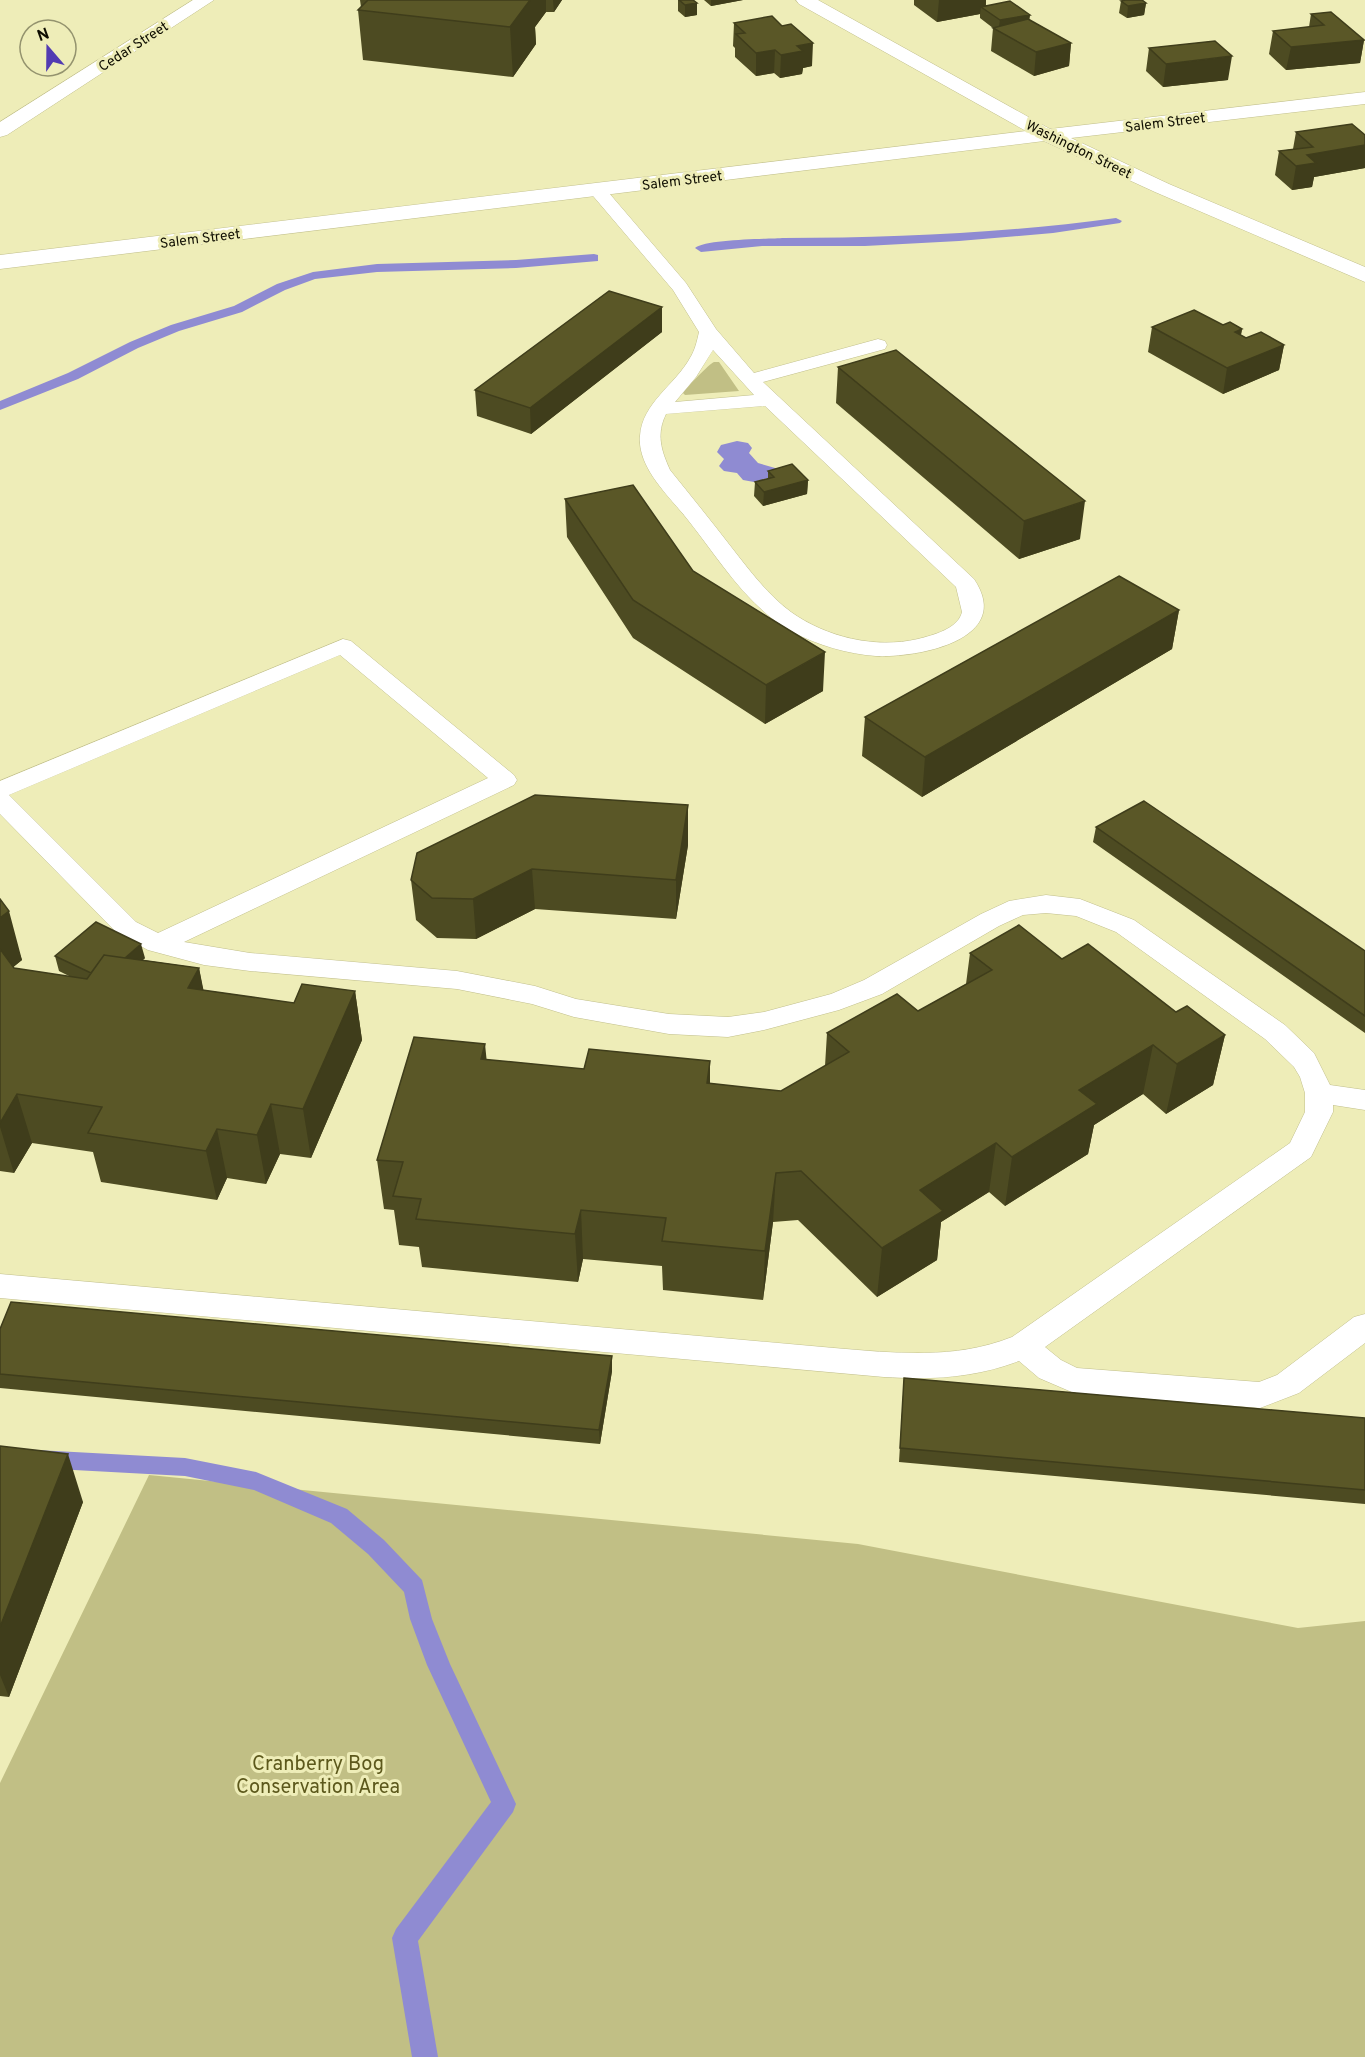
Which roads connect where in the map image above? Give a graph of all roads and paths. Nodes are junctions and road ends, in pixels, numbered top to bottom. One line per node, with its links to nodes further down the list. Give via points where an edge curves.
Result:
1 (205, 0): 4 (street, Cedar Street)
2 (805, 0): 5 (street, Washington Street)
3 (1365, 98): 5 (street, Salem Street)
4 (0, 131)
5 (1047, 135): 6 (street, Salem Street); 8 (street, Washington Street)
6 (597, 190): 7 (street, Salem Street); 9 (lane, via 669,274)
7 (0, 262)
8 (1365, 275)
9 (708, 332): 11 (lane); 13 (lane, via 699,359)
10 (878, 345): 11 (lane)
11 (749, 380): 12 (lane)
12 (770, 400): 13 (lane); 13 (lane, via 966,584 974,600 974,614 964,628 920,646 889,650 826,639 791,622 746,578 659,469 650,441 653,416)
13 (658, 409)
14 (0, 790): 16 (lane, via 343,646 505,780)
15 (0, 800): 16 (lane, via 127,928)
16 (157, 944): 17 (lane, via 250,962 457,980 619,1017 728,1027 839,1001 873,987 1018,907 1065,905 1125,926 1275,1032 1304,1060)
17 (1319, 1093): 18 (lane); 21 (lane, via 1319,1112 1301,1150)
18 (1365, 1100)
19 (0, 1286): 21 (lane, via 942,1368 984,1361)
20 (1365, 1326): 21 (lane, via 1288,1384 1260,1395 1074,1380 1050,1369)
21 (1023, 1346)

